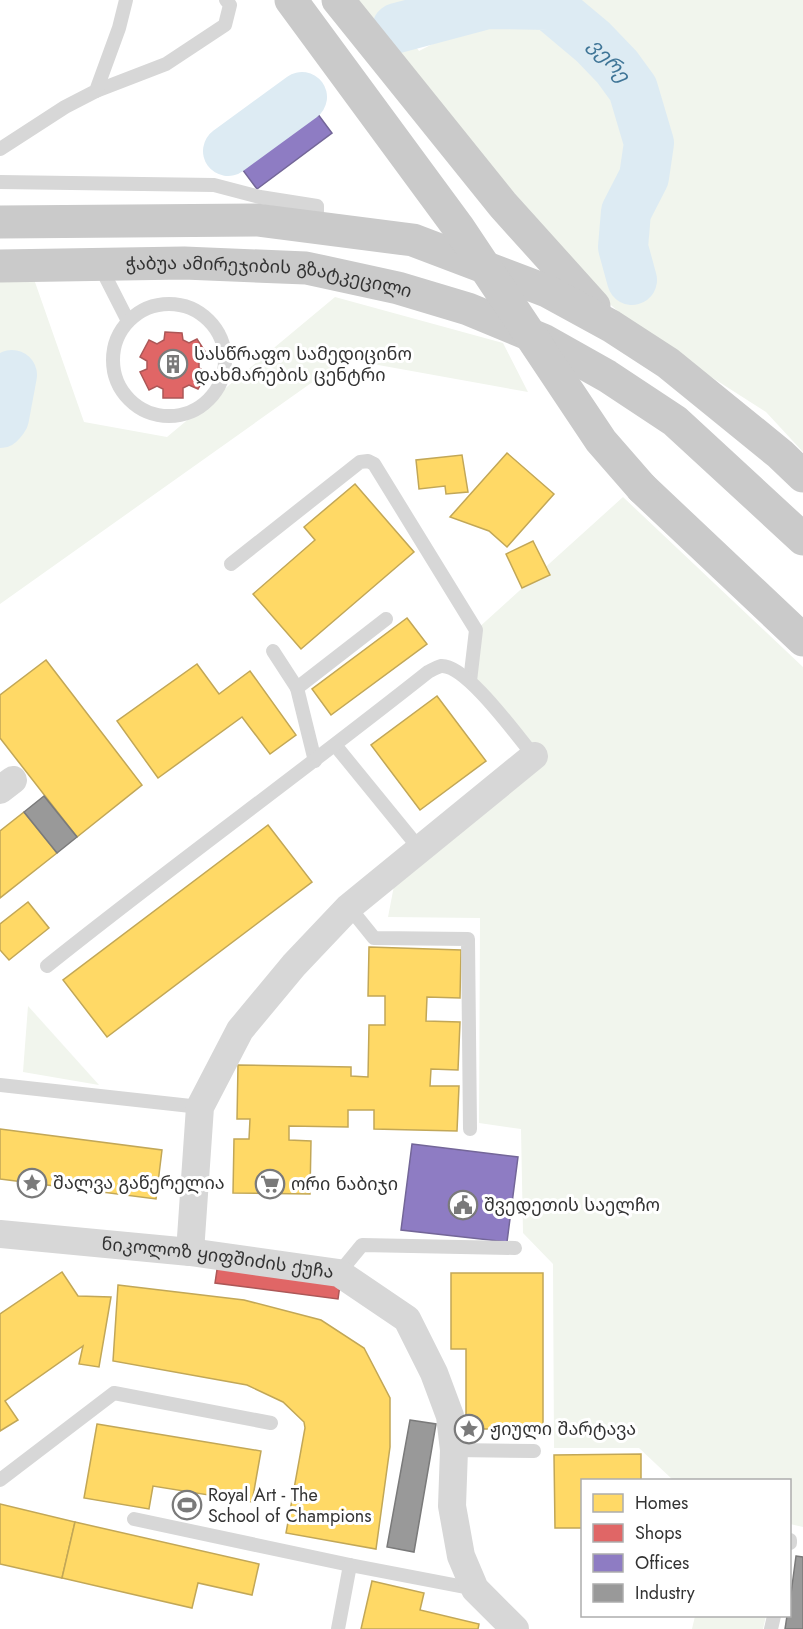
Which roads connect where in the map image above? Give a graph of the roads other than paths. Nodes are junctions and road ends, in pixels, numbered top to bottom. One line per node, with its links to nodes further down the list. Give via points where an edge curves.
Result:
1 (126, 0): 5 (lane)
2 (226, 0): 5 (lane, via 230,5 225,25 166,64)
3 (291, 0): 18 (main road, bridge, via 458,227 601,441 642,488)
4 (338, 0): 13 (main road, via 503,205)
5 (96, 91): 6 (lane)
6 (0, 149)
7 (0, 182): 9 (lane, via 214,185 317,206)
8 (0, 222): 9 (main road, via 257,220)
9 (318, 228): 13 (main road, via 413,240 548,291)
10 (99, 264): 11 (main road, ჭაბუა ამირეჯიბის გზატკეცილი); 12 (lane); 15 (main road, ჭაბუა ამირეჯიბის გზატკეცილი, via 306,268 398,288 468,309 543,340 675,421)
11 (0, 266)
12 (128, 321): 12 (lane, via 113,354 114,373 127,396 149,412 168,416 203,405 223,375 225,356 221,338 211,322 179,304 160,304)
13 (611, 326): 14 (main road, via 677,370)
14 (803, 476)
15 (803, 539)
16 (231, 564): 20 (lane, via 360,462 368,461 374,464 476,630)
17 (386, 619): 21 (lane)
18 (803, 640)
19 (273, 651): 21 (lane)
20 (470, 681): 22 (lane, via 457,670 441,666 428,672); 23 (lane)
21 (297, 688): 24 (lane)
22 (335, 745): 24 (lane); 25 (lane)
23 (534, 756): 25 (street)
24 (315, 761): 27 (lane)
25 (419, 848): 26 (street)
26 (349, 907): 29 (street, via 294,964 240,1030); 30 (lane, via 374,938 468,939)
27 (47, 966)
28 (0, 1085): 29 (lane)
29 (200, 1107): 33 (street)
30 (470, 1129)
31 (0, 1234): 33 (street, ნიკოლოზ ყიფშიძის ქუჩა)
32 (515, 1248): 34 (lane, via 362,1245)
33 (189, 1252): 34 (street, ნიკოლოზ ყიფშიძის ქუჩა)
34 (339, 1273): 36 (street, ნიკოლოზ ყიფშიძის ქუჩა, via 407,1319 450,1416)
35 (272, 1423): 38 (lane, via 114,1393)
36 (454, 1450): 37 (lane); 41 (street, ნიკოლოზ ყიფშიძის ქუჩა, via 452,1506 461,1556)
37 (534, 1451)
38 (0, 1480)
39 (134, 1519): 40 (lane)
40 (350, 1564): 41 (lane); 42 (lane)
41 (475, 1589): 43 (street, ნიკოლოზ ყიფშიძის ქუჩა)
42 (338, 1629)
43 (515, 1629)

